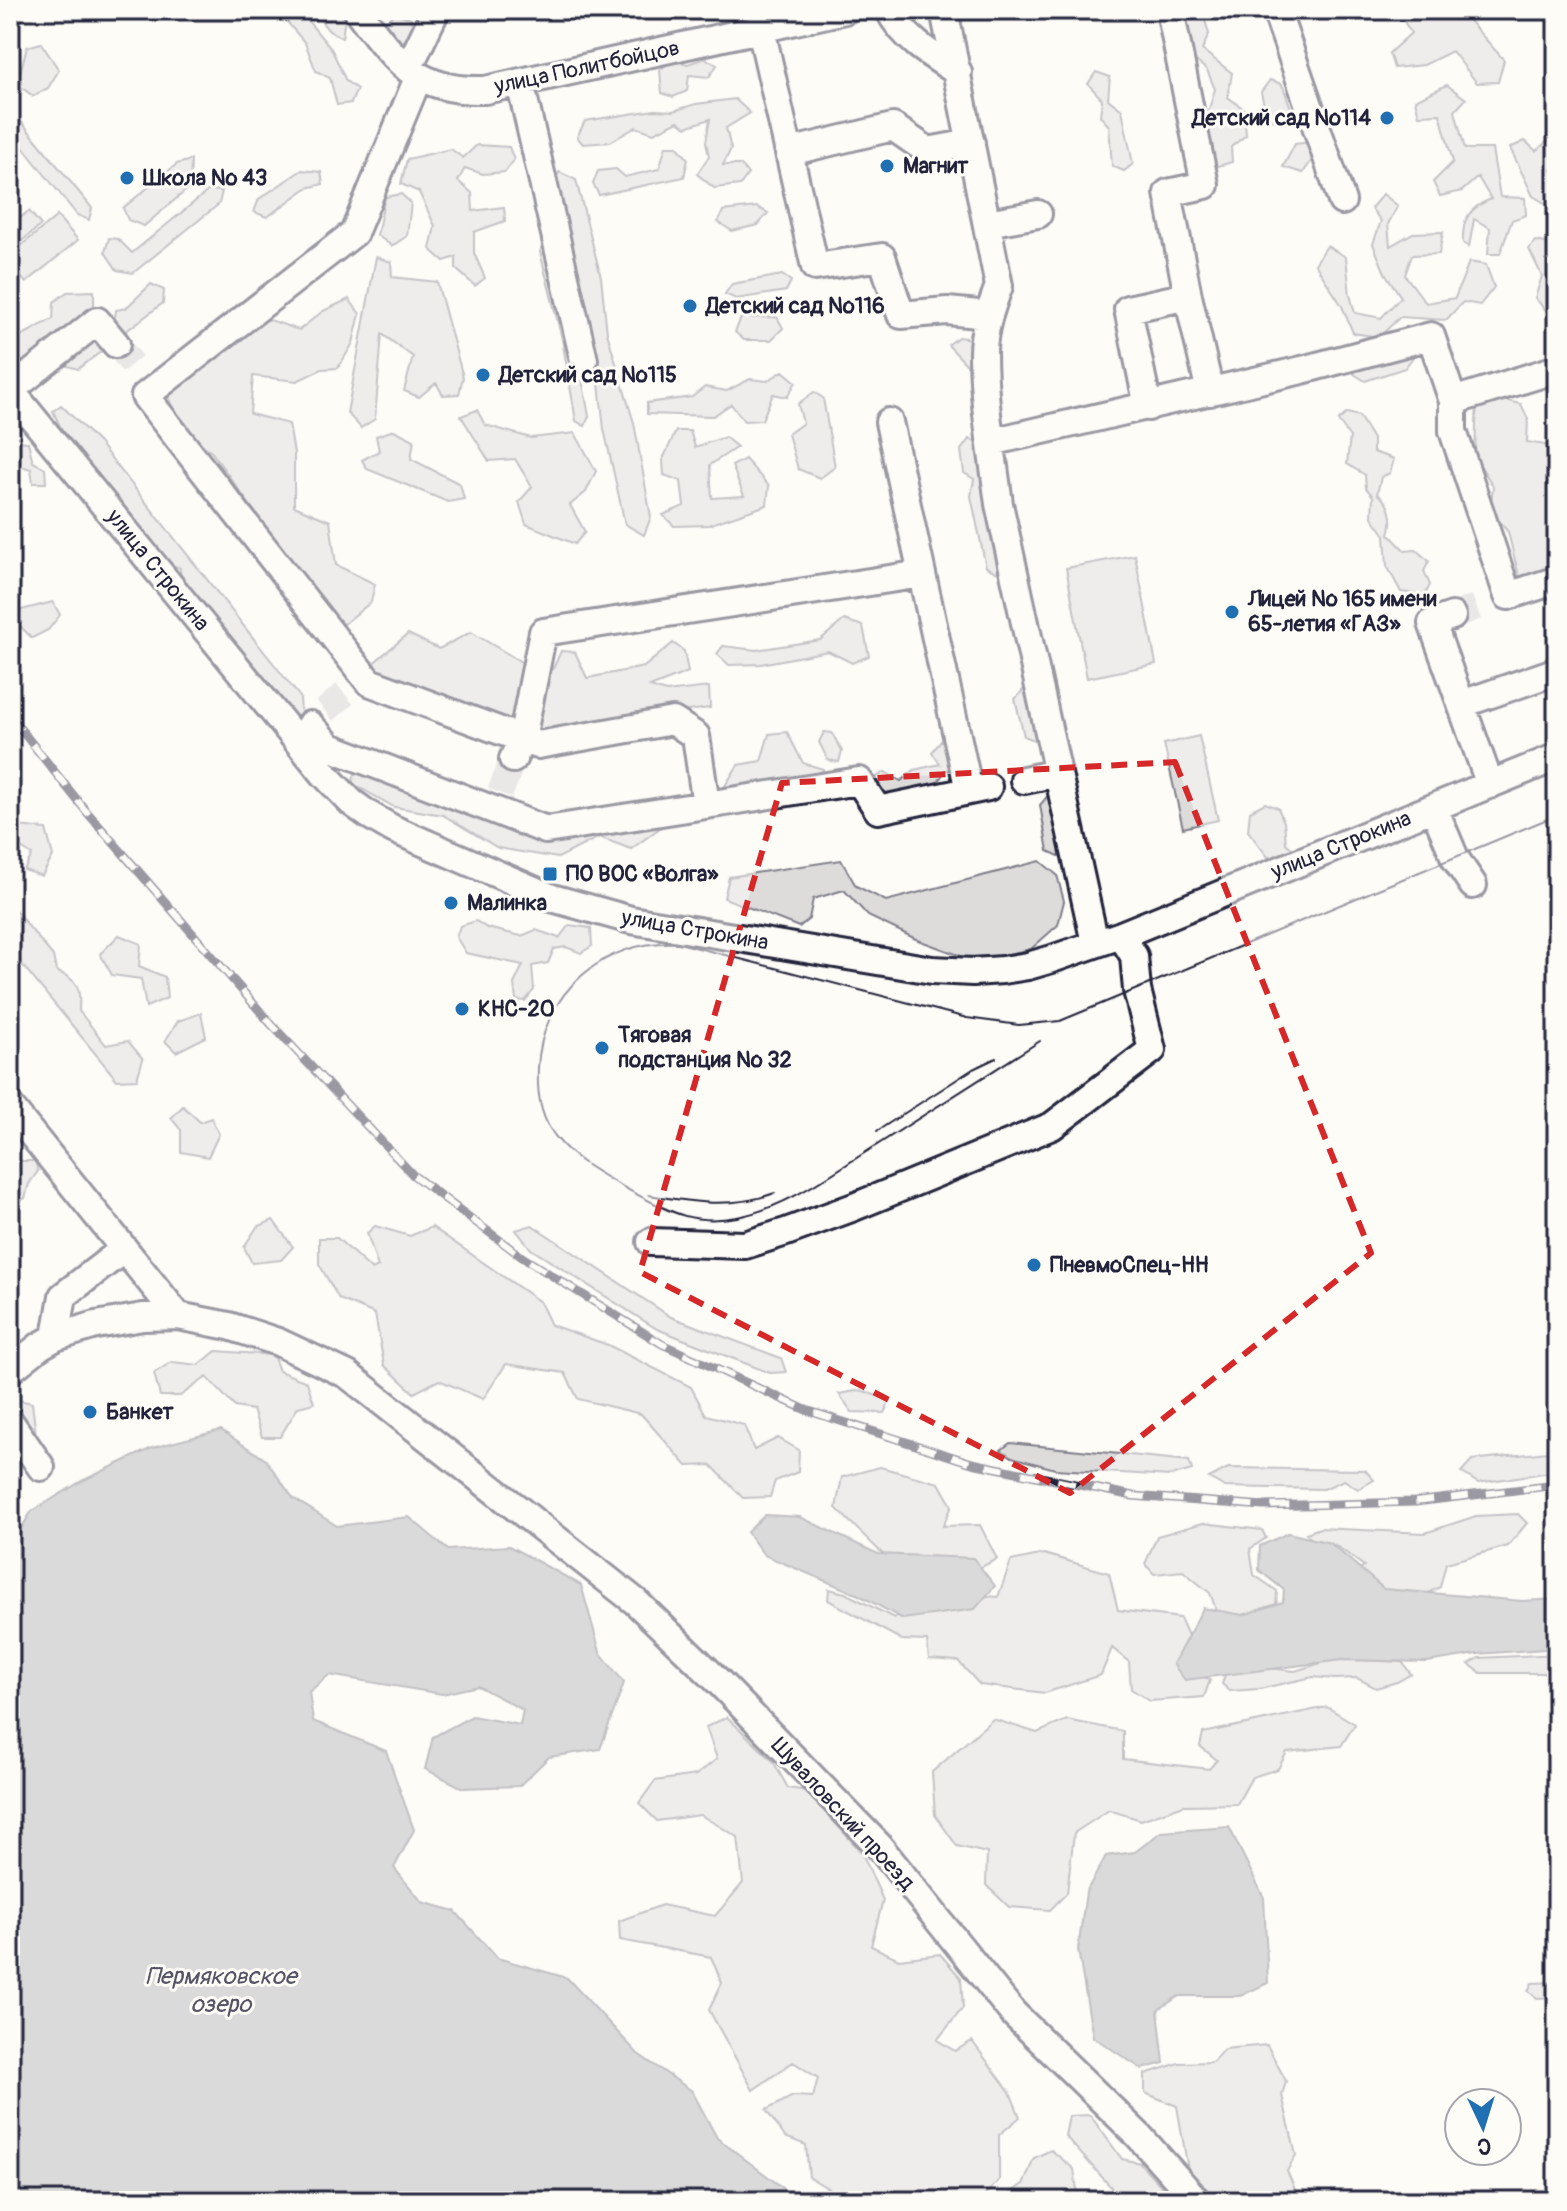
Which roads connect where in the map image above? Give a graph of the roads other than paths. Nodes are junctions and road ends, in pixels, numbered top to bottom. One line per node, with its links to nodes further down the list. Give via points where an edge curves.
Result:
1 (357, 10): 10 (street, улица Политбойцов)
2 (436, 10): 10 (street)
3 (845, 10): 8 (street, улица Политбойцов)
4 (889, 10): 9 (street, via 916,44)
5 (944, 10): 9 (street)
6 (1170, 10): 17 (street, via 1205,185 1168,193)
7 (1276, 10): 14 (street)
8 (761, 29): 11 (street, улица Политбойцов); 13 (street)
9 (958, 72): 12 (street)
10 (413, 74): 11 (street, улица Политбойцов, via 448,89 485,90); 34 (street, via 354,233 146,381 145,396 357,681)
11 (520, 82): 20 (street)
12 (971, 143): 13 (street, via 928,151 893,127); 16 (street)
13 (789, 152): 18 (street, via 815,267 882,257 901,315)
14 (1342, 201)
15 (1038, 214): 16 (street)
16 (987, 223): 18 (street, via 999,286)
17 (1188, 296): 23 (street); 25 (street, via 1128,309)
18 (989, 315): 27 (street, via 983,351)
19 (116, 344): 22 (street, via 97,321)
20 (584, 360)
21 (1557, 369): 24 (street)
22 (10, 390): 33 (street, улица Строкина)
23 (1210, 392): 24 (street, via 1431,336); 25 (street)
24 (1453, 401): 29 (street, via 1453,431 1498,600)
25 (1148, 407): 27 (street)
26 (889, 422): 28 (street)
27 (991, 442): 36 (street, via 999,504)
28 (922, 574): 34 (street, via 543,632); 39 (street, via 979,789 878,810 859,781)
29 (1557, 580)
30 (1452, 616): 32 (street, via 1432,623)
31 (1557, 671): 32 (street)
32 (1462, 704): 38 (street)
33 (310, 725): 39 (street, via 330,747 497,801 546,830); 43 (street, улица Строкина, via 326,776 369,815 552,898 631,920 932,970 1028,966)
34 (518, 749): 39 (street, via 673,721 696,736)
35 (1557, 757): 38 (street, улица Строкина)
36 (1058, 773): 37 (street); 43 (street)
37 (1024, 780)
38 (1490, 785): 40 (street, улица Строкина)
39 (706, 805)
40 (1434, 808): 41 (street); 42 (street, улица Строкина)
41 (1473, 885)
42 (1121, 935): 43 (street, улица Строкина); 45 (street, via 1134,956 1152,1050 1052,1126 745,1245)
43 (1095, 943)
44 (10, 1107): 46 (street)
45 (651, 1242)
46 (124, 1249): 47 (street); 48 (street, via 63,1296)
47 (178, 1316): 48 (street, Шуваловский проезд, via 96,1325); 52 (street, Шуваловский проезд, via 278,1342 348,1375 636,1602 878,1845 1013,2013 1139,2136)
48 (56, 1337): 49 (street, Шуваловский проезд)
49 (10, 1370)
50 (10, 1422): 51 (street)
51 (41, 1467)
52 (1197, 2201)

